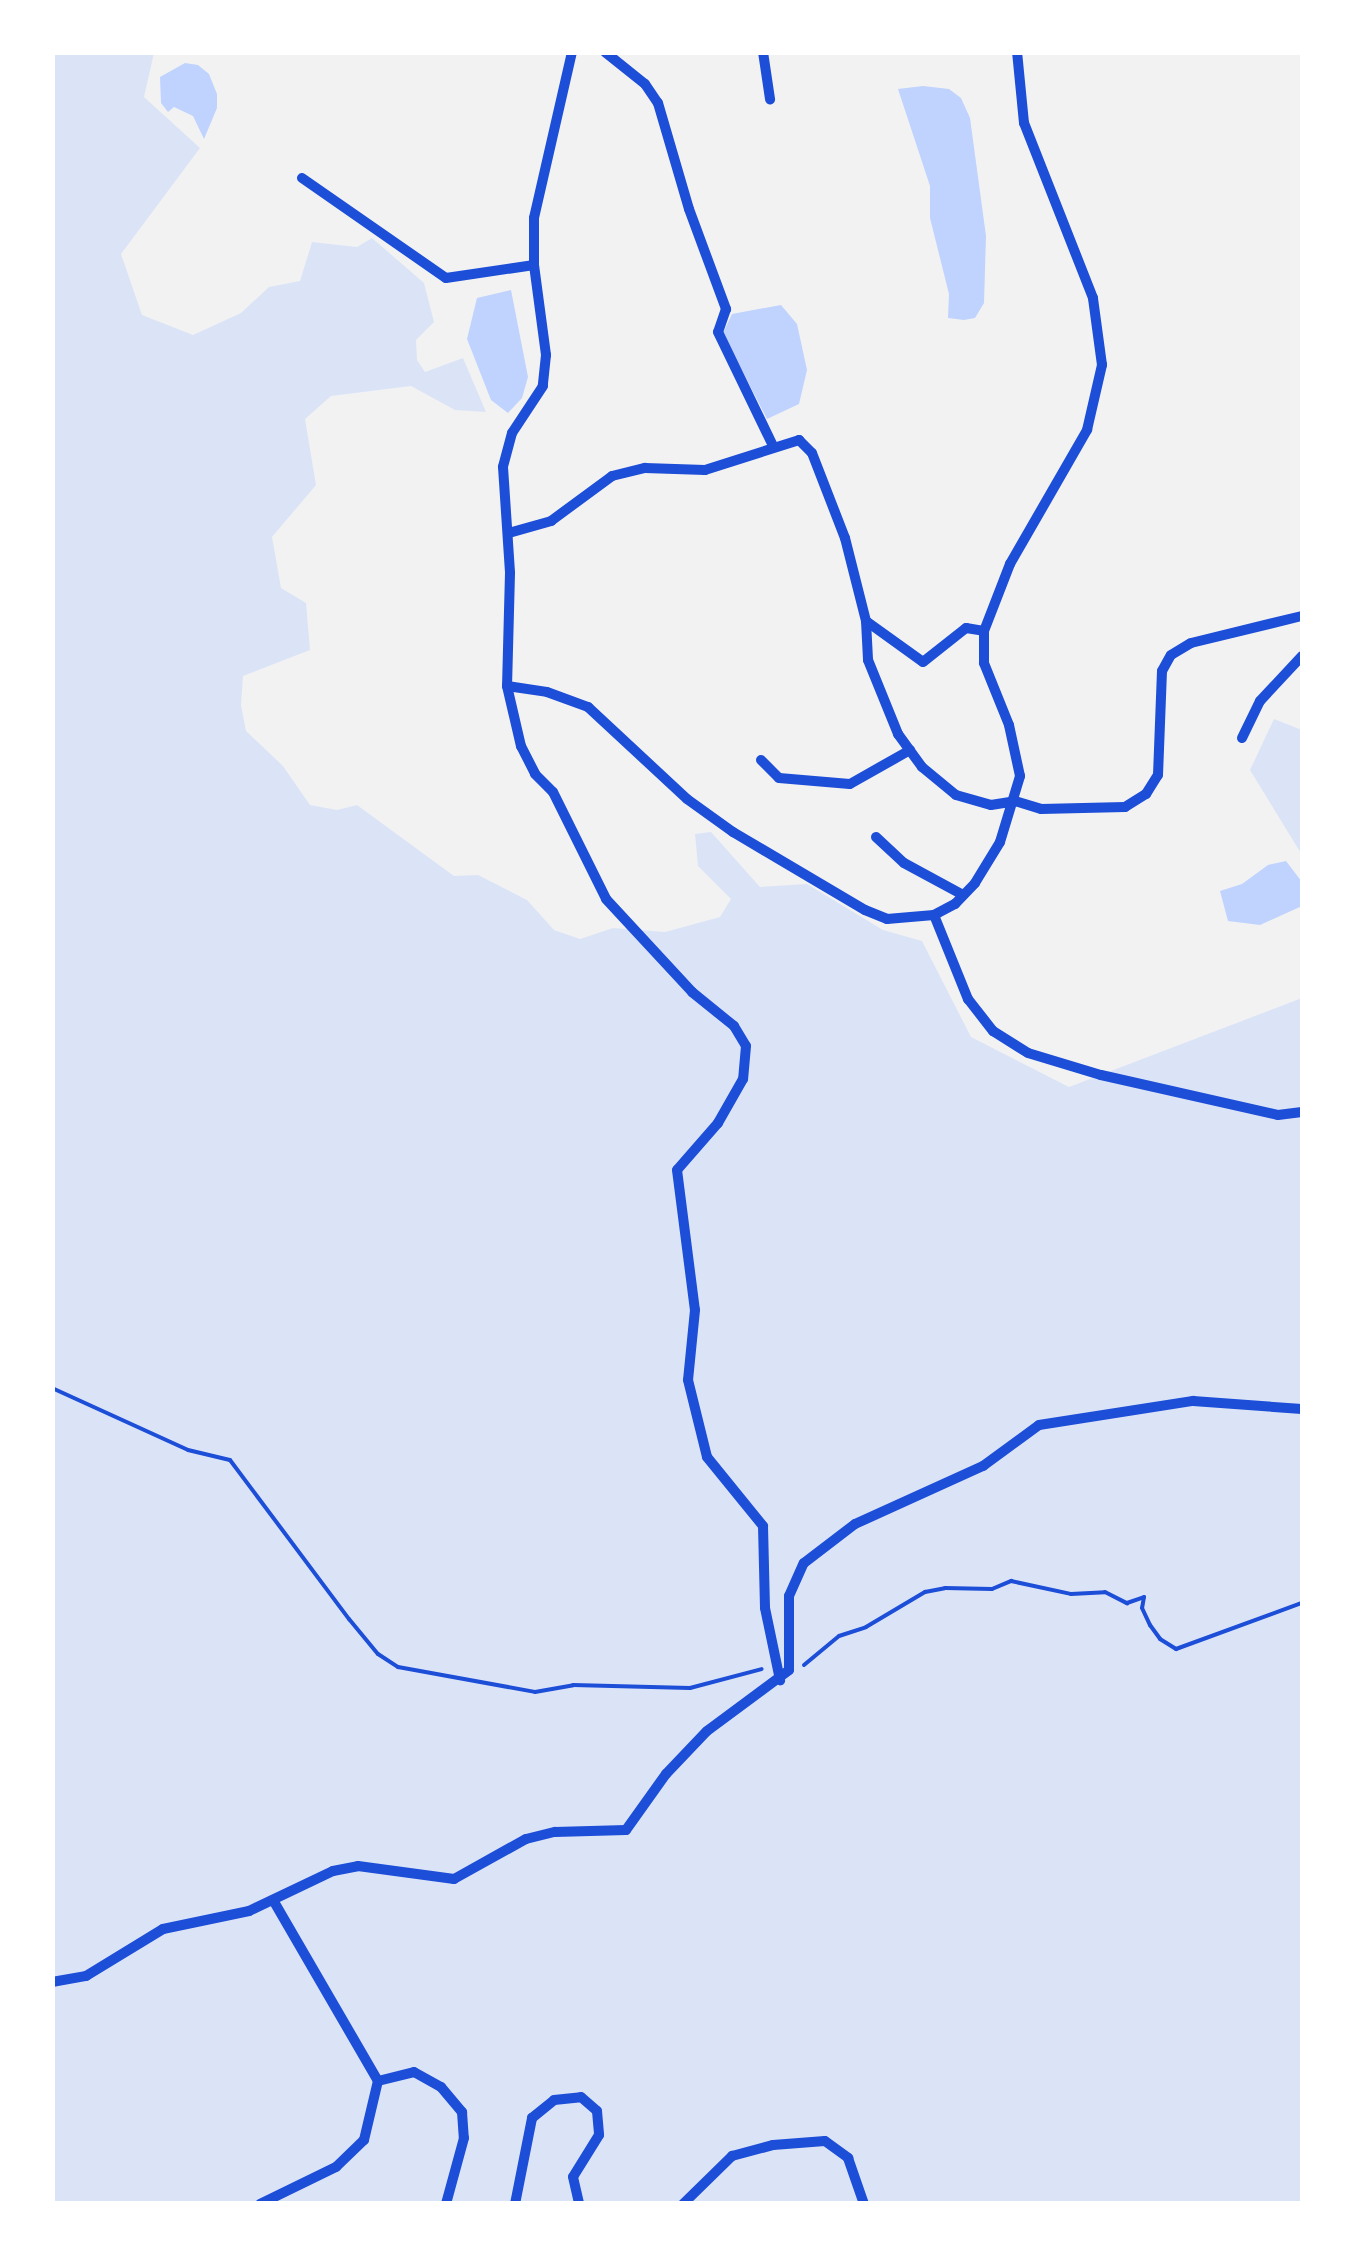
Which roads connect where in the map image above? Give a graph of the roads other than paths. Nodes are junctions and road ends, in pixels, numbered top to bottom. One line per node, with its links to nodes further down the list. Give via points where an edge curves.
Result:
1 (572, 52): 7 (street, via 534,218)
2 (605, 52): 8 (street, via 658,103 726,309 718,332)
3 (763, 52): 5 (street)
4 (1018, 52): 12 (street, via 1024,124 1093,298 1102,365 1086,430 1010,564)
5 (770, 99)
6 (302, 178): 7 (street, via 446,278)
7 (534, 265): 9 (street, via 546,355 543,386 512,433 503,466)
8 (772, 446): 9 (street, via 706,470 645,468 612,476 550,521); 11 (street, via 799,440 812,453 845,538)
9 (508, 533): 14 (street)
10 (1302, 616): 18 (street, via 1171,654 1162,671 1158,775 1146,794 1126,806 1041,808)
11 (866, 621): 12 (street, via 923,662 966,628); 16 (street, via 868,660)
12 (984, 631): 18 (street, via 984,663 1017,752)
13 (1302, 656): 15 (street, via 1260,701)
14 (507, 686): 21 (street, via 588,707 702,810 865,910 887,918); 24 (street, via 534,774 553,792 606,899 692,992 734,1026 746,1046 743,1079 718,1123 677,1170 695,1310 688,1380 707,1458 763,1526 765,1608)
15 (1242, 738)
16 (910, 750): 17 (street, via 850,784 779,778); 18 (street, via 956,795 992,805)
17 (761, 760)
18 (1016, 802): 20 (street, via 1000,842)
19 (876, 838): 20 (street)
20 (963, 895): 21 (street)
21 (934, 915): 22 (street, via 968,999 993,1030 1028,1052 1278,1114)
22 (1302, 1112)
23 (1302, 1409): 24 (street, via 1193,1400 1038,1425 983,1466 855,1524 804,1562 789,1596)
24 (783, 1673): 25 (street, via 707,1731 626,1830 526,1839 454,1879 358,1866 306,1881)
25 (273, 1900): 26 (street, via 222,1919 163,1929 86,1976); 27 (street)
26 (52, 1982)
27 (378, 2081): 28 (street, via 364,2140 336,2167); 29 (street, via 414,2072 442,2087 462,2112 464,2138)
28 (260, 2204)
29 (446, 2204)
30 (516, 2204): 31 (street, via 532,2118 554,2100 581,2098 597,2110 600,2135 573,2177)
31 (579, 2204)
32 (682, 2204): 33 (street, via 732,2156 825,2141 848,2158)
33 (864, 2204)

